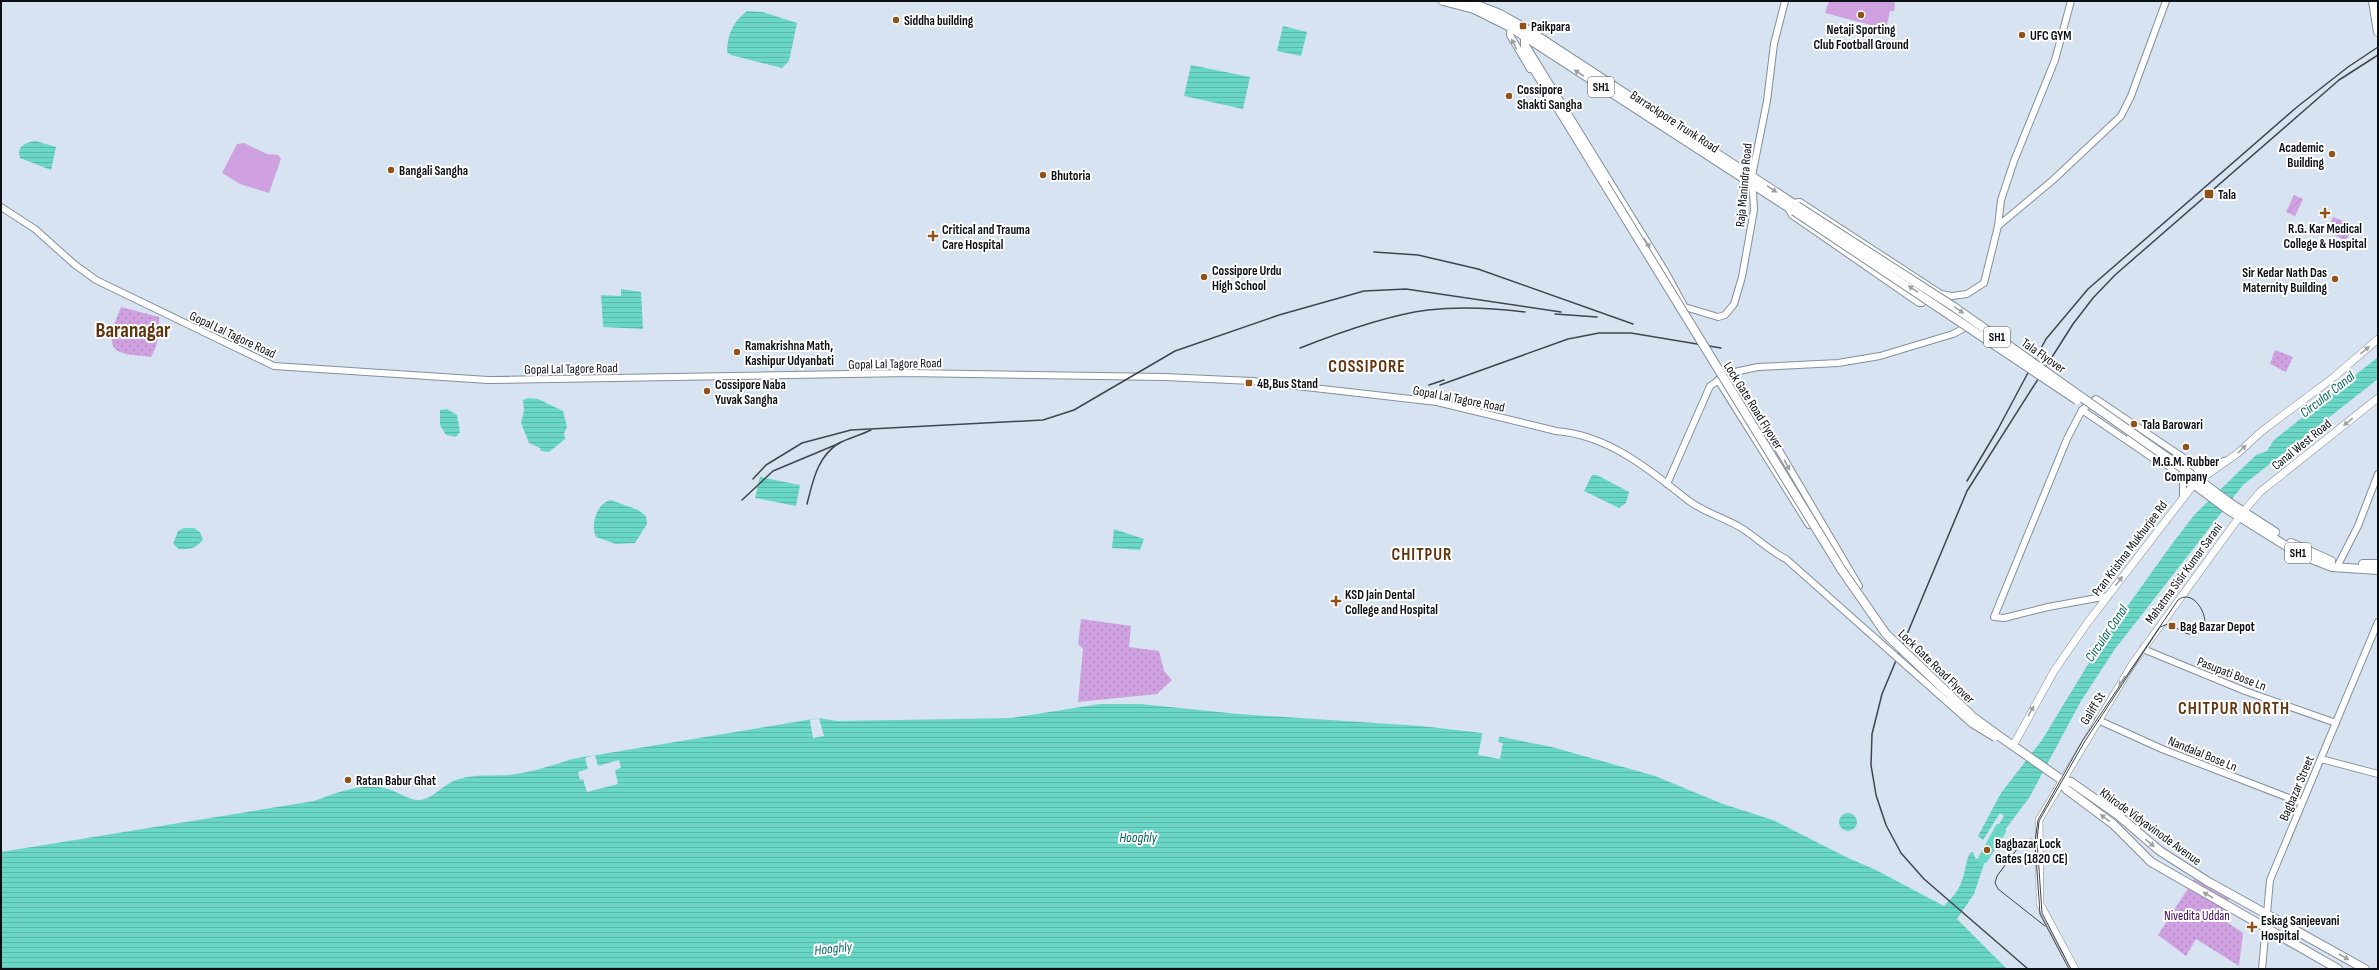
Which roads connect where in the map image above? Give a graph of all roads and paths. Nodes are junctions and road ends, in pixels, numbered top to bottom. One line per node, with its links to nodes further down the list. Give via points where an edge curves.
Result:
1 (1443, 1): 9 (main road, Barrackpore Trunk Road / SH1, via 1474,9)
2 (1467, 1): 9 (main road, Barrackpore Trunk Road / SH1)
3 (1785, 1): 12 (street, Raja Manindra Road, via 1774,44 1767,101)
4 (2071, 1): 16 (street, via 2055,60 2001,200)
5 (2166, 1): 16 (street, via 2131,96 2121,116)
6 (2373, 1): 10 (main road)
7 (2377, 1): 8 (main road)
8 (2378, 6)
9 (1511, 24): 11 (main road, Barrackpore Trunk Road / SH1); 18 (street, Raja Manindra Road, one-way to 9, via 1674,303 1517,49 1510,35)
10 (2378, 32)
11 (1525, 35): 12 (main road, Barrackpore Trunk Road / SH1); 13 (main road, Barrackpore Trunk Road / SH1, one-way to 11); 18 (street, one-way to 18, via 1665,271); 39 (main road, Lock Gate Road Flyover, bridge, via 1526,54 1841,569 1878,624 1973,717)
12 (1752, 176): 13 (street, Raja Manindra Road); 15 (main road, Barrackpore Trunk Road / SH1, one-way to 15)
13 (1752, 186): 15 (main road, Barrackpore Trunk Road / SH1); 18 (street, Raja Manindra Road, via 1754,210 1742,277 1734,304 1725,315 1718,317)
14 (1, 207): 28 (street, Gopal Lal Tagore Road, via 35,229 96,280 274,366 488,380 908,373 1252,381 1437,402 1556,430 1575,432 1640,462)
15 (1793, 207): 17 (street, via 1800,202); 17 (street, via 1792,215 1919,303 1922,303); 19 (main road, Tala Flyover, one-way to 15, bridge); 27 (main road, Tala Flyover / SH1, one-way to 27, bridge, via 1954,307)
16 (1998, 226): 17 (street, via 1981,286 1967,294 1952,296 1941,294)
17 (1932, 288)
18 (1684, 308)
19 (1968, 326): 21 (street, via 1953,334 1880,356 1819,364 1758,367); 27 (main road, Tala Flyover / SH1, bridge)
20 (2378, 339): 25 (main road, Pran Krishna Mukhurjee Rd, one-way to 20)
21 (1730, 373): 22 (street); 22 (street, one-way to 22, via 1760,424 1776,444 1859,586 1844,580)
22 (1718, 380): 28 (street, via 1710,386)
23 (2378, 398): 30 (main road, Canal West Road, one-way to 30, via 2260,492)
24 (2082, 410): 25 (street, via 2096,399 2184,458 2197,470 2206,470); 29 (street, via 2183,480); 34 (street, via 2067,439 1994,617 2004,618)
25 (2227, 461): 27 (main road, Pran Krishna Mukhurjee Rd)
26 (2378, 474): 32 (street, via 2358,526)
27 (2194, 480): 29 (main road, Pran Krishna Mukhurjee Rd); 30 (main road, SH1)
28 (1668, 484): 39 (street, Gopal Lal Tagore Road, bridge, via 1698,506 1742,529 1770,551 1786,559 1972,724)
29 (2183, 496): 34 (main road, Pran Krishna Mukhurjee Rd, one-way to 29)
30 (2241, 515): 32 (main road, SH1, via 2299,548); 36 (main road, Mahatma Sisir Kumar Sarani)
31 (2378, 564): 32 (main road, SH1)
32 (2338, 565): 33 (main road, SH1)
33 (2378, 570)
34 (2108, 596): 40 (main road, Pran Krishna Mukhurjee Rd, one-way to 34, via 2054,671)
35 (2378, 622): 38 (street, Bagbazar Street)
36 (2143, 649): 37 (main road, Galiff St, one-way to 37); 38 (street, Pasupati Bose Ln, via 2245,691)
37 (2098, 720): 44 (main road, Galiff St); 45 (street, Nandalal Bose Ln, via 2162,749)
38 (2336, 723): 41 (street, Bagbazar Street)
39 (1997, 737): 40 (main road, Lock Gate Road Flyover)
40 (2011, 745): 42 (main road, Lock Gate Road Flyover)
41 (2321, 759): 43 (street); 45 (street, Bagbazar Street)
42 (2050, 773): 44 (main road, Khirode Vidyavinode Avenue)
43 (2378, 774)
44 (2062, 780): 46 (main road, Khirode Vidyavinode Avenue, one-way to 46, via 2070,782 2118,815 2160,851); 47 (main road, one-way to 44, via 2151,862 2113,824 2066,789); 48 (main road, Galiff St, via 2039,820 2040,904)
45 (2302, 803): 46 (street, Bagbazar Street, via 2270,880)
46 (2268, 915): 47 (street, Bagbazar Street); 51 (main road, Khirode Vidyavinode Avenue, one-way to 51)
47 (2267, 928): 49 (street, Bagbazar Street); 50 (main road)
48 (2075, 969)
49 (2262, 969)
50 (2338, 969)
51 (2365, 969)

